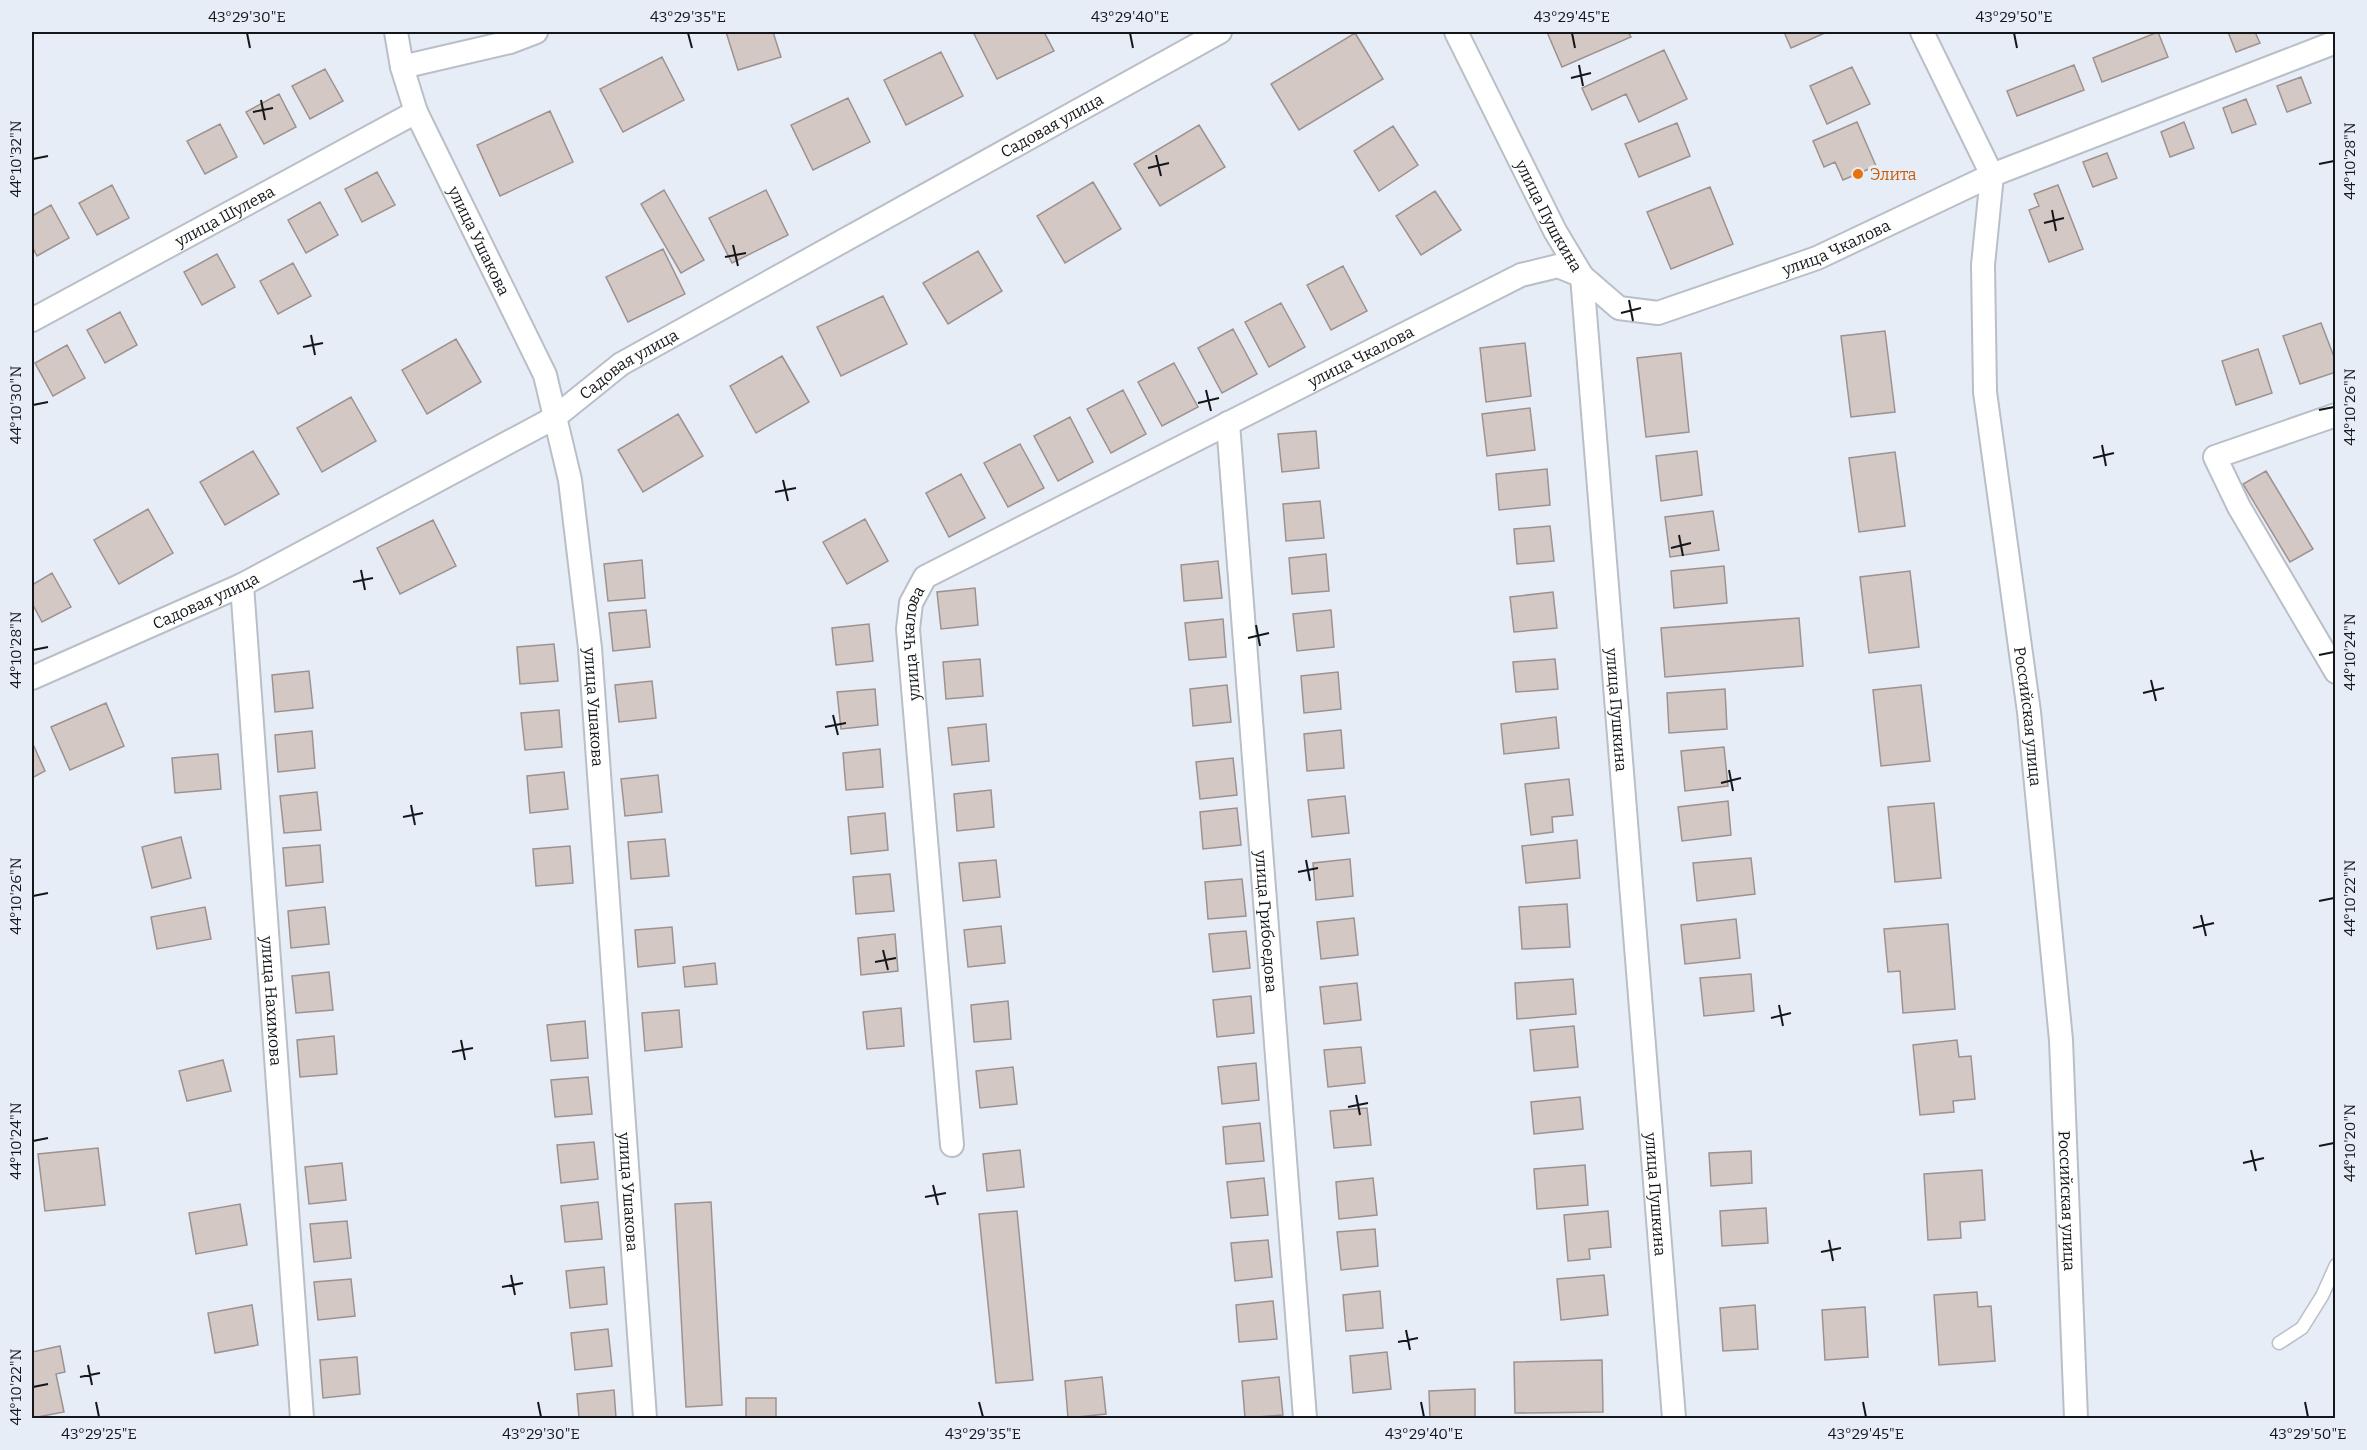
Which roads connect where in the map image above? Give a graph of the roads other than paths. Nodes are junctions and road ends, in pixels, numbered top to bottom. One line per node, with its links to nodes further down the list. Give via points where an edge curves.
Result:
1 (396, 32): 7 (street, улица Ушакова)
2 (536, 32): 7 (street, via 510,42)
3 (1220, 32): 13 (street, Садовая улица, via 621,364)
4 (1456, 32): 10 (street, улица Пушкина, via 1555,231)
5 (1922, 32): 9 (street)
6 (2336, 42): 9 (street, улица Чкалова)
7 (402, 67): 8 (street, улица Ушакова)
8 (416, 111): 11 (street, улица Шулева); 13 (street, улица Ушакова, via 545,375)
9 (1992, 175): 10 (street, улица Чкалова, via 1817,258 1658,313 1619,308); 25 (street, Российская улица, via 1983,265 1985,392 2029,712 2061,1040)
10 (1582, 276): 14 (street, улица Чкалова, via 1557,266 1521,275); 24 (street, улица Пушкина)
11 (32, 320)
12 (2336, 415): 16 (street, via 2215,458 2239,507)
13 (554, 418): 15 (street, Садовая улица); 22 (street, улица Ушакова, via 570,480 590,648)
14 (1228, 423): 18 (street, улица Чкалова, via 925,577 911,603 908,629); 23 (street, улица Грибоедова)
15 (242, 585): 17 (street, Садовая улица); 21 (street, улица Нахимова)
16 (2336, 672)
17 (32, 678)
18 (952, 1145)
19 (2336, 1265): 20 (lane, via 2302,1328)
20 (2279, 1343)
21 (302, 1419)
22 (645, 1419)
23 (1305, 1419)
24 (1674, 1419)
25 (2076, 1419)

